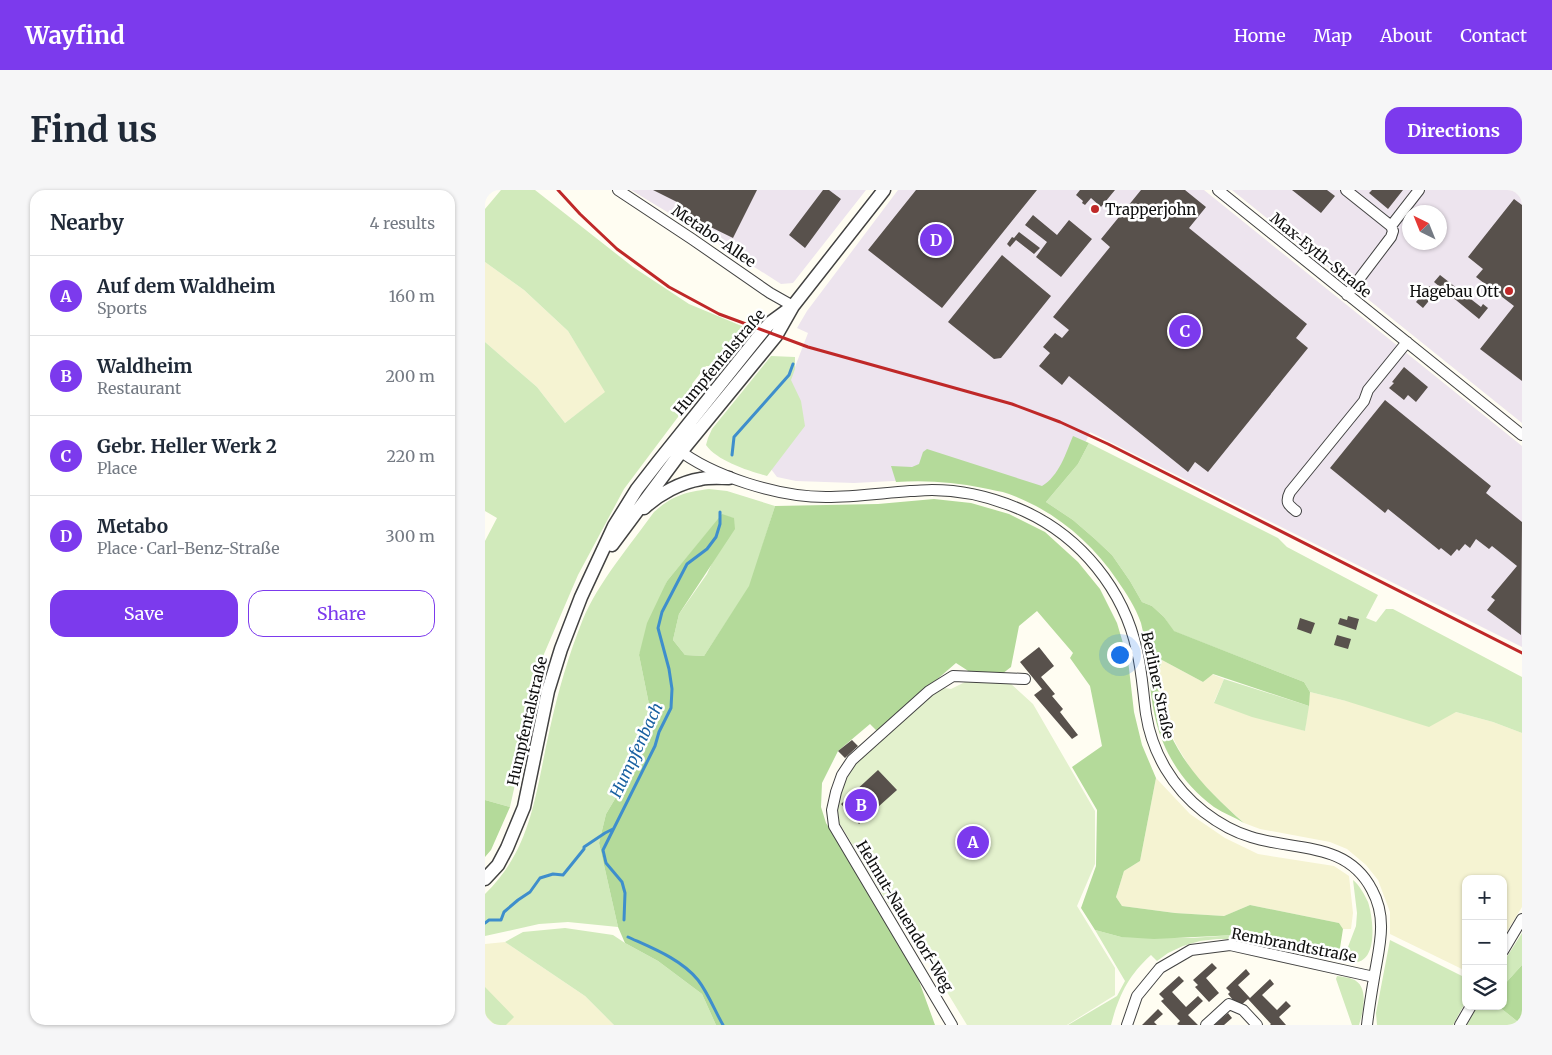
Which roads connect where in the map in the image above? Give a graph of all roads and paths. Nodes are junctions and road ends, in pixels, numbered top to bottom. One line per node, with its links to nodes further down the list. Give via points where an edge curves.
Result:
1 (618, 190): 8 (street, Metabo-Allee)
2 (884, 190): 8 (street, Humpfentalstraße)
3 (1218, 190): 7 (street, Max-Eyth-Straße)
4 (1346, 190): 6 (street)
5 (1419, 190): 6 (street)
6 (1391, 226): 7 (street, via 1391,237)
7 (1347, 295): 9 (street, Max-Eyth-Straße)
8 (793, 306): 11 (street, Humpfentalstraße, via 776,336)
9 (1407, 342): 10 (street, Max-Eyth-Straße); 13 (street, via 1290,492 1288,505)
10 (1522, 435)
11 (676, 448): 12 (street, Berliner Straße); 14 (street, Humpfentalstraße); 15 (street, Humpfentalstraße, via 637,489 614,526)
12 (729, 478): 14 (street, via 701,479 683,484 650,503); 20 (street, Berliner Straße, via 784,492 822,497 930,490 968,493 1026,512 1059,532 1095,564 1125,612 1138,652 1153,741 1171,778 1205,813 1240,833 1322,851 1339,857 1358,871 1373,890 1381,912 1381,938)
13 (1296, 511)
14 (626, 525): 15 (street, Humpfentalstraße)
15 (596, 567): 17 (street, Humpfentalstraße, via 561,648 524,807 507,848)
16 (1025, 679): 22 (street, Helmut-Nauendorf-Weg, via 953,676 929,691 852,760 836,792 834,826)
17 (485, 879)
18 (1522, 919): 19 (street)
19 (1507, 944)
20 (1374, 977): 23 (street, Rembrandtstraße, via 1230,945 1191,950 1160,968 1137,996); 26 (street, Berliner Straße)
21 (1469, 1010): 27 (street)
22 (953, 1025)
23 (1127, 1025)
24 (1206, 1025): 25 (street, via 1229,1004 1243,1010)
25 (1257, 1025)
26 (1367, 1025)
27 (1460, 1025)

